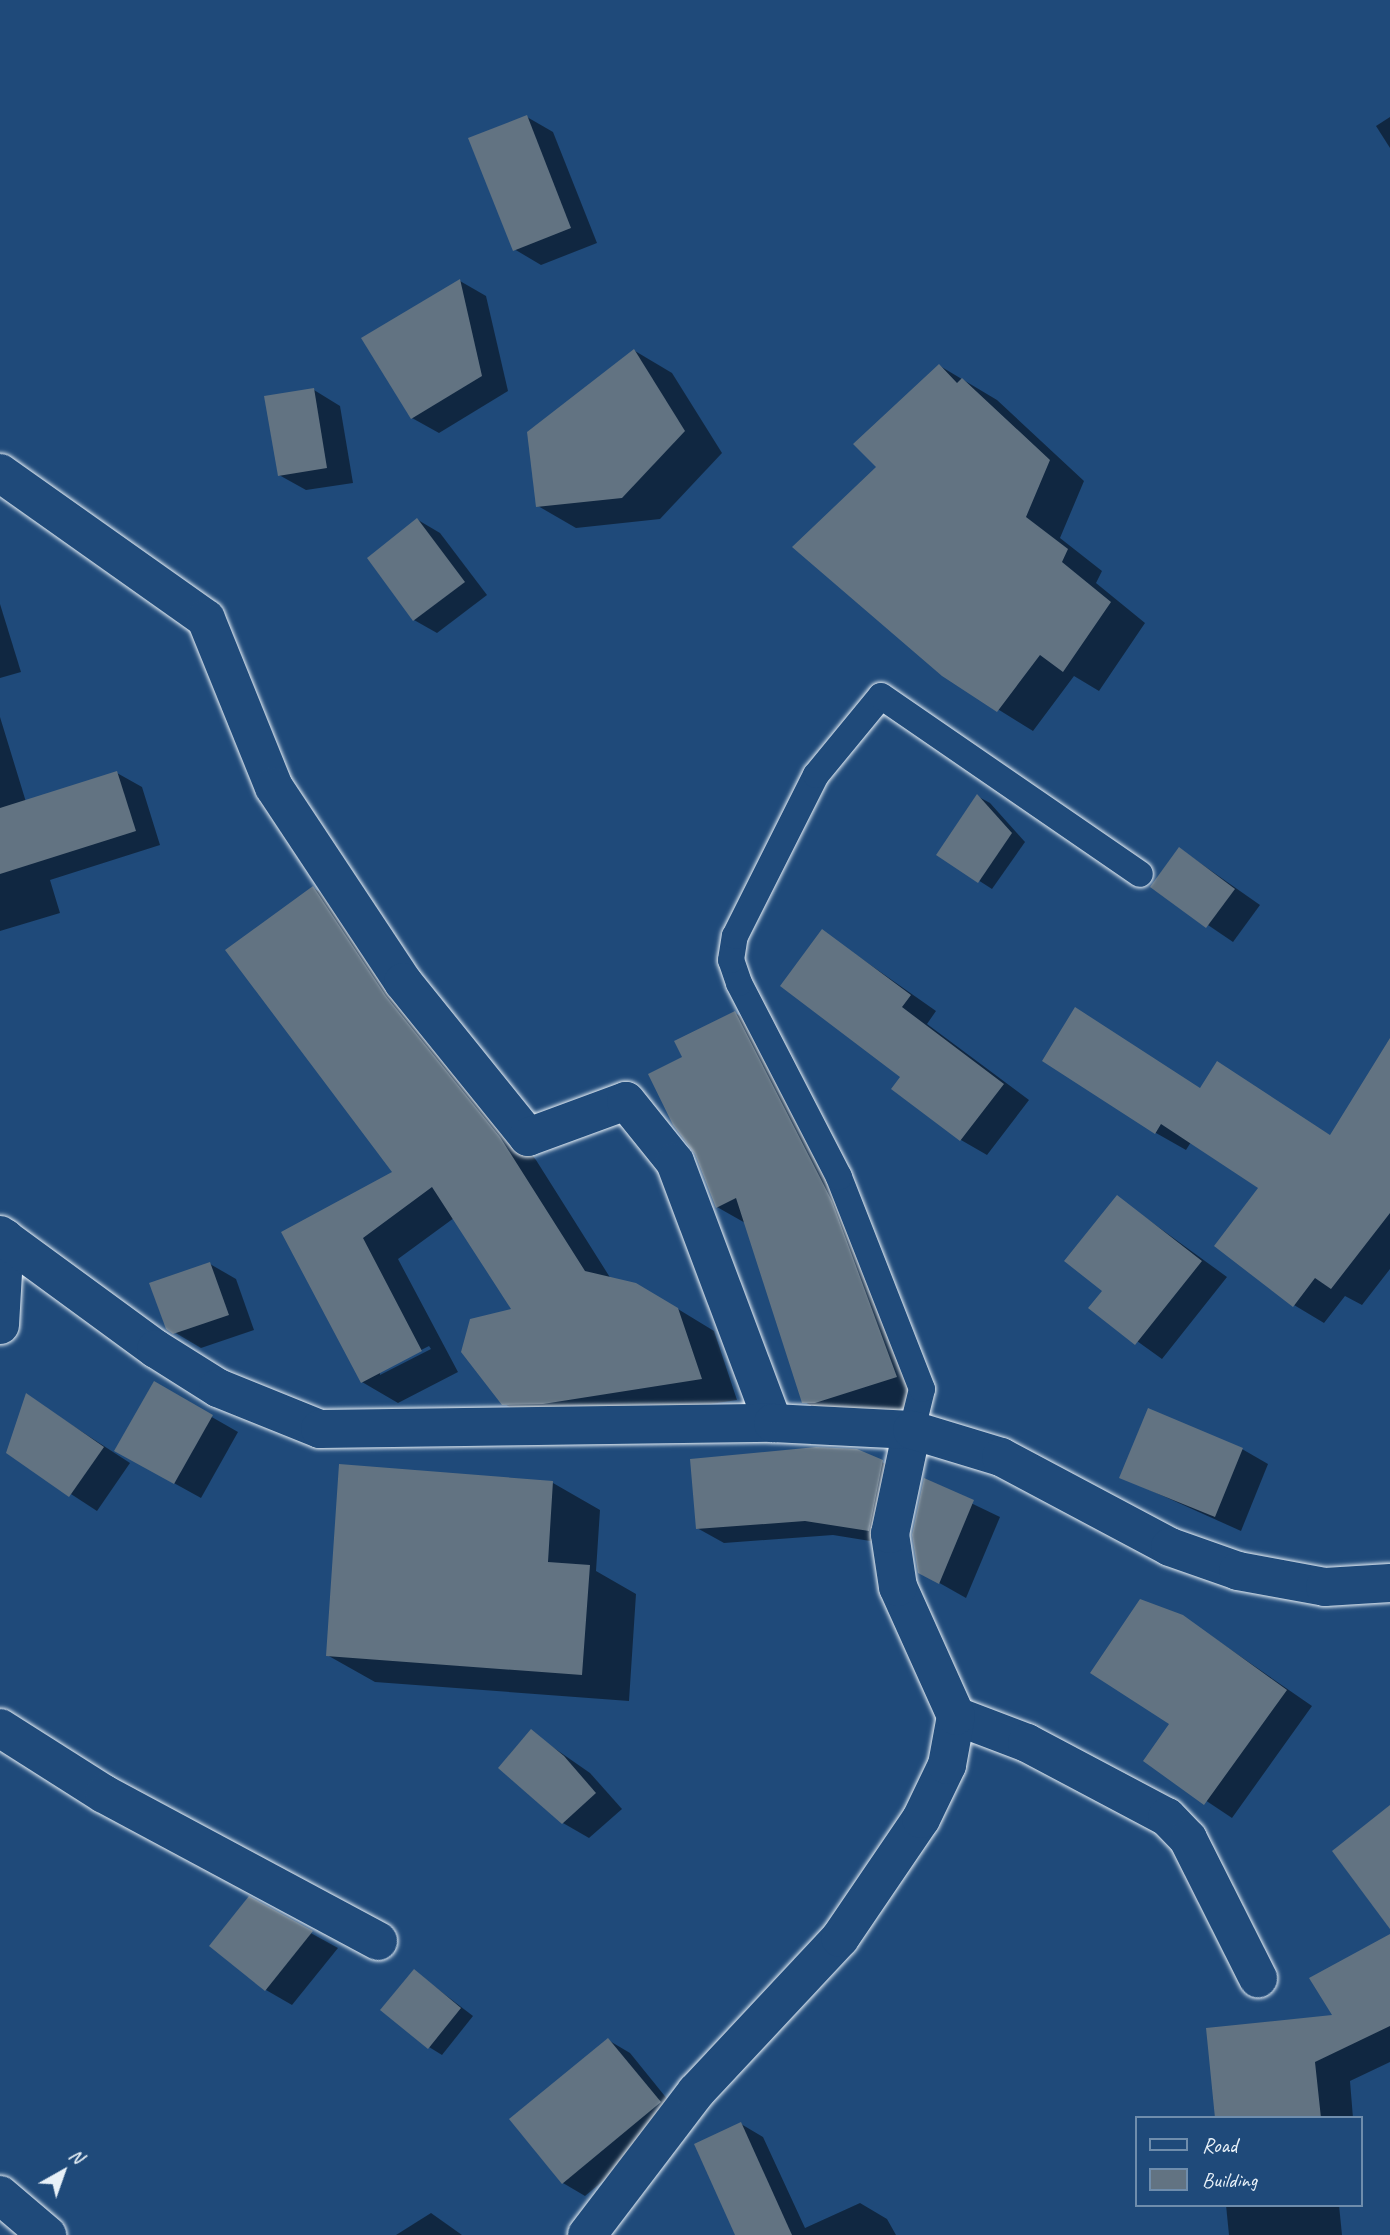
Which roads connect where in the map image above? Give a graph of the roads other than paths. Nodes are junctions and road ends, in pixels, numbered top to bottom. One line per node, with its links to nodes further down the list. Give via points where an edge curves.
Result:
1 (0, 473): 5 (street, via 206,619 274,787 403,982 528,1138 626,1101 675,1162)
2 (1140, 874): 6 (lane, via 881,696 816,775 735,936 732,960 739,983 839,1177 922,1389)
3 (3, 1237): 4 (street); 5 (street, via 156,1349 218,1388 320,1429)
4 (0, 1325)
5 (773, 1423): 6 (street)
6 (912, 1430): 7 (street, via 1001,1457 1170,1547 1238,1571 1325,1587); 8 (street, via 890,1534 898,1587)
7 (1390, 1583)
8 (956, 1716): 11 (street, via 1027,1743 1167,1817 1188,1839); 14 (street, via 947,1765 887,1874 840,1938 696,2092)
9 (0, 1728): 10 (street, via 104,1794)
10 (378, 1941)
11 (1258, 1978)
12 (0, 2196): 13 (street)
13 (47, 2235)
14 (587, 2235)

